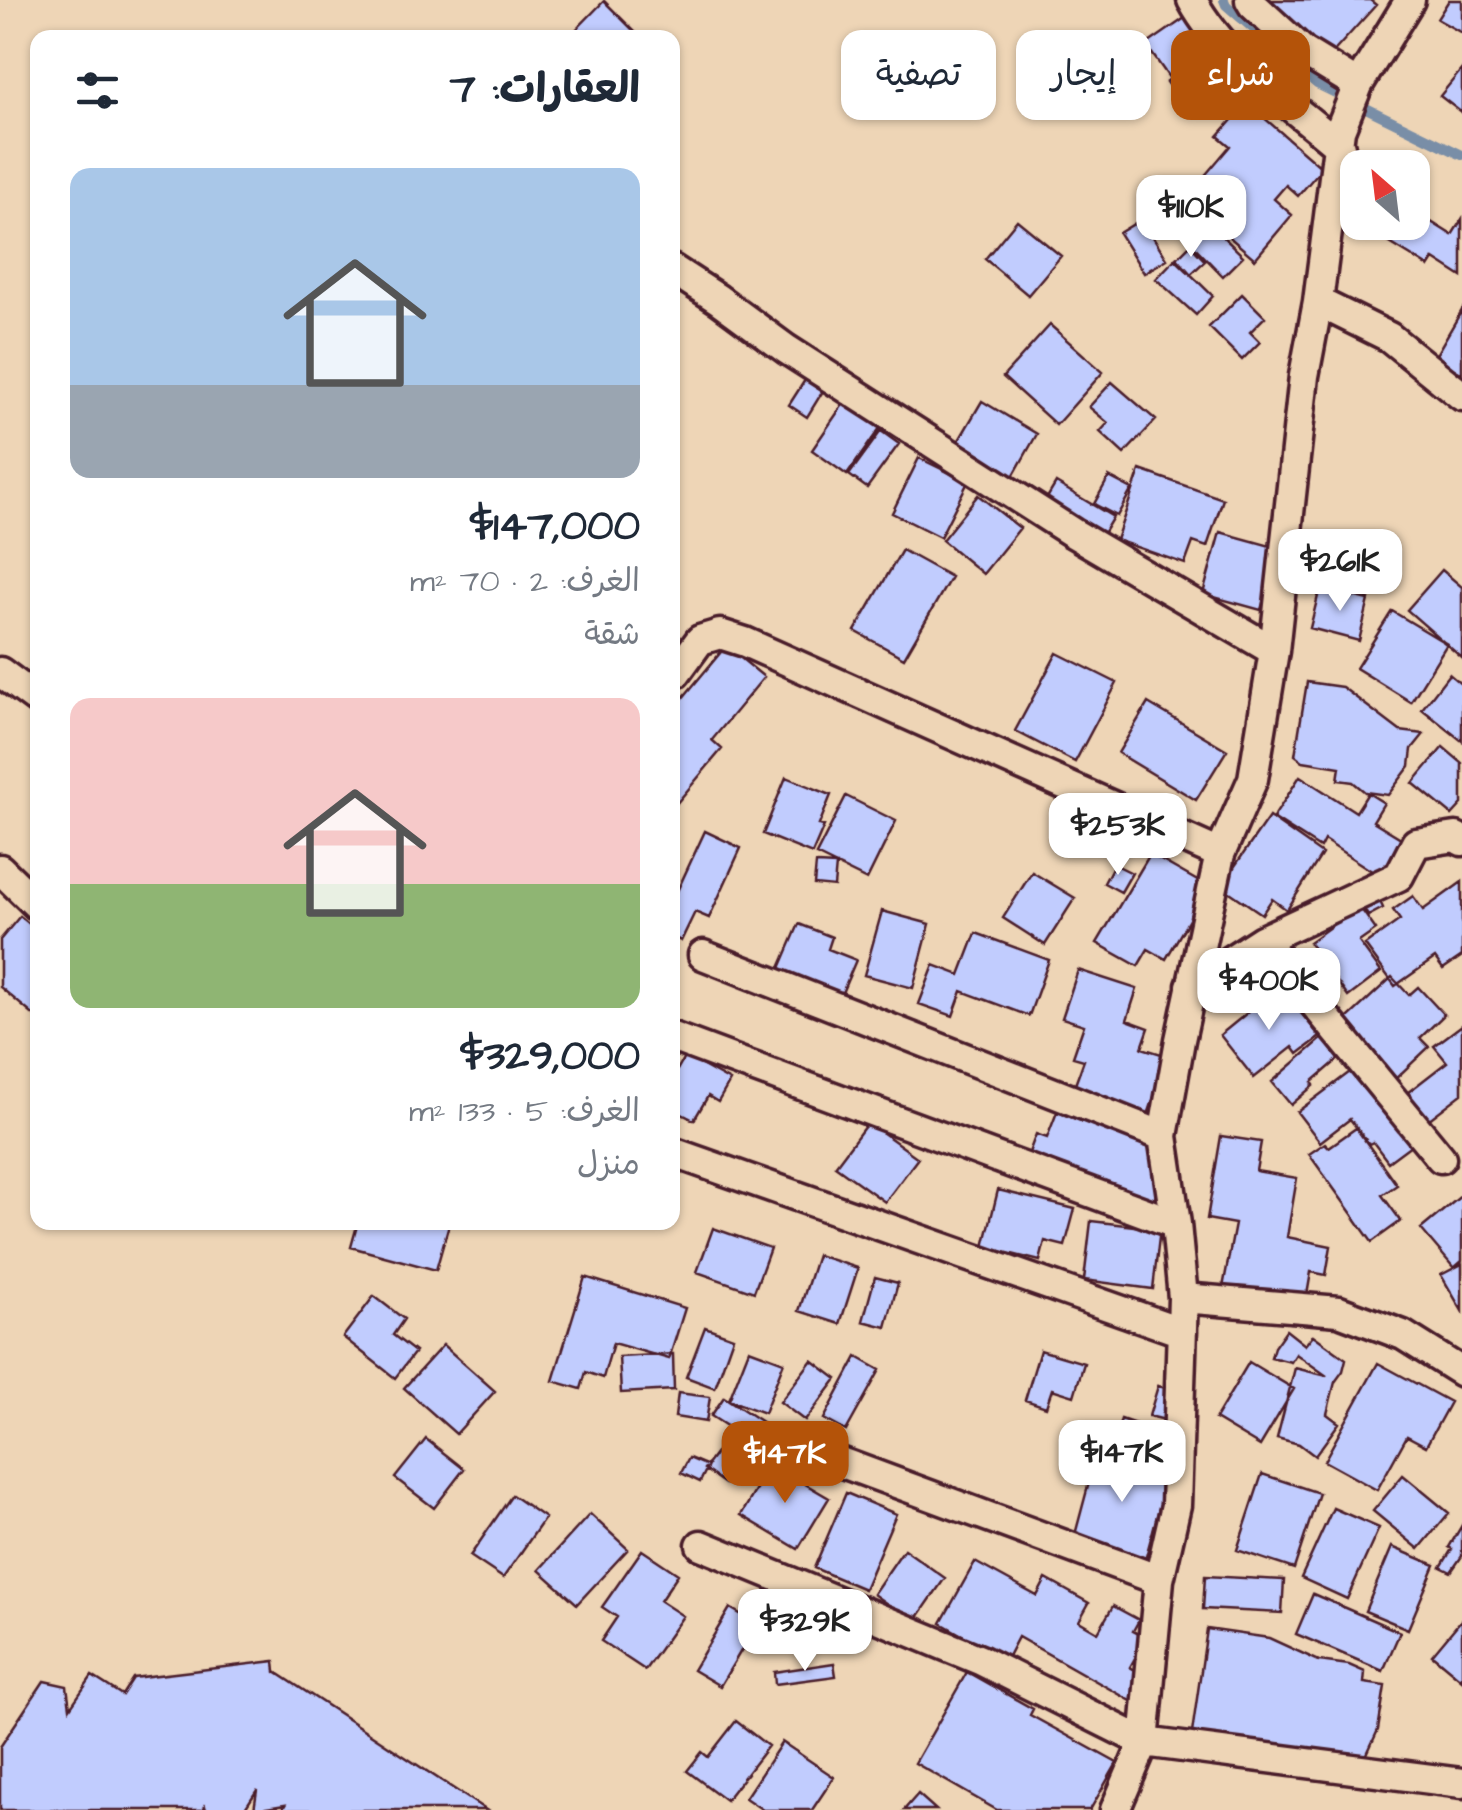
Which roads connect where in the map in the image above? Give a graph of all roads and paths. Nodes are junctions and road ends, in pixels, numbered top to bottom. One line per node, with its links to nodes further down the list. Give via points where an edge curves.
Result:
1 (1192, 0): 5 (street, via 1252,72)
2 (1250, 0): 4 (street, via 1304,52)
3 (1410, 0): 4 (street)
4 (1356, 89): 5 (street)
5 (1340, 138): 7 (street)
6 (680, 275): 9 (street, via 1074,534)
7 (1318, 302): 8 (street, via 1389,337); 9 (street)
8 (1462, 396)
9 (1274, 651): 14 (street, via 1252,779)
10 (680, 667): 14 (street, via 700,640 720,634 745,642)
11 (0, 672): 12 (street)
12 (30, 694)
13 (1462, 842): 17 (street, via 1416,842 1398,876)
14 (1220, 854): 19 (street)
15 (0, 870): 16 (street)
16 (30, 898)
17 (1262, 940): 19 (street); 23 (street)
18 (703, 955): 21 (street)
19 (1191, 986): 21 (street)
20 (680, 1040): 24 (street)
21 (1162, 1136): 24 (street)
22 (680, 1155): 26 (street)
23 (1441, 1158)
24 (1176, 1224): 25 (street)
25 (1183, 1298): 26 (street); 27 (street, via 1339,1311 1404,1335)
26 (1182, 1332): 30 (street, via 1176,1505)
27 (1462, 1372)
28 (821, 1455): 30 (street)
29 (702, 1545): 31 (street, via 980,1660)
30 (1159, 1580): 31 (street)
31 (1144, 1742): 32 (street); 33 (street)
32 (1462, 1783)
33 (1115, 1810)

